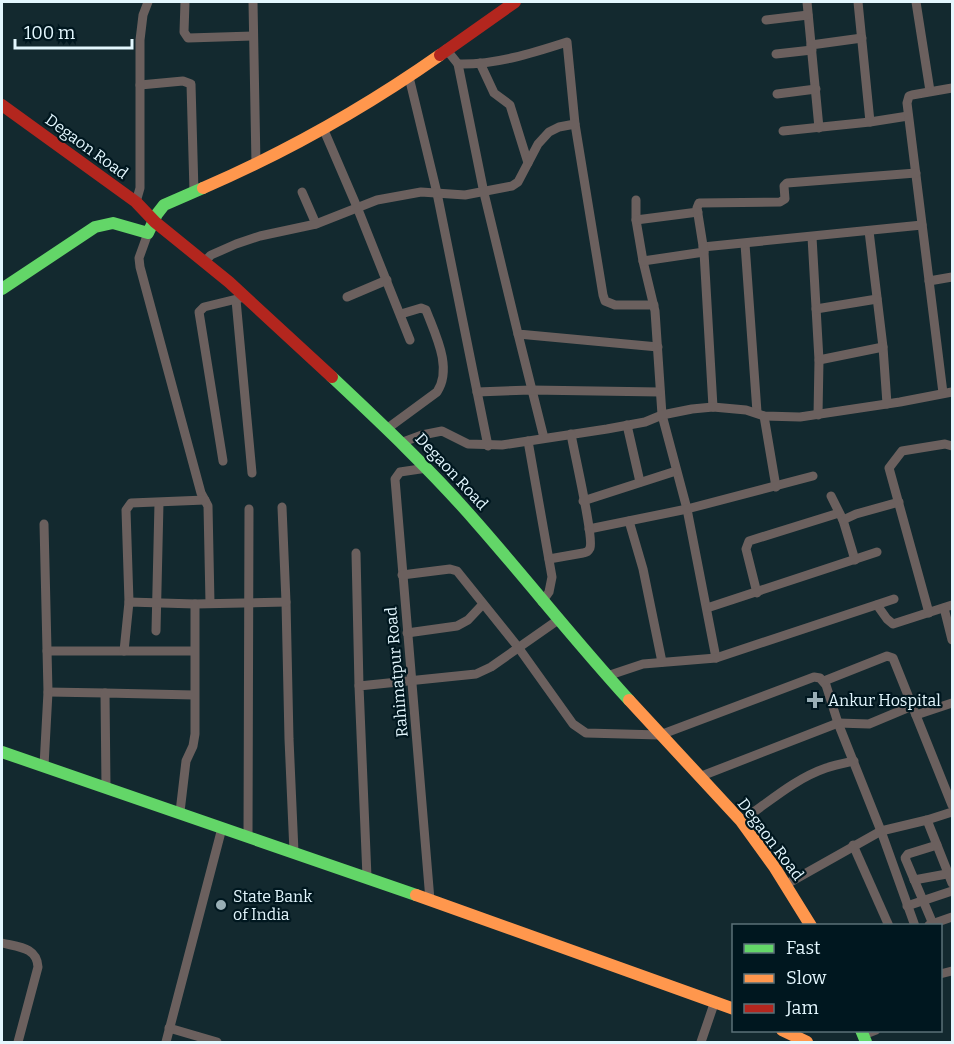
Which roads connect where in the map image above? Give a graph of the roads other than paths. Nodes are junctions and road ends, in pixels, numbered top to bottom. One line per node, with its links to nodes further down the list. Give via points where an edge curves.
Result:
1 (148, 2): 18 (street, via 141,27)
2 (185, 2): 10 (street, via 184,32 188,38)
3 (253, 2): 10 (street)
4 (515, 2): 13 (street)
5 (807, 2): 8 (street)
6 (858, 2): 11 (street)
7 (916, 2): 21 (street)
8 (808, 15): 9 (street); 12 (street)
9 (765, 20)
10 (253, 36): 31 (street)
11 (862, 38): 12 (street); 25 (street)
12 (812, 47): 14 (street); 20 (street)
13 (446, 49): 16 (street); 17 (street)
14 (776, 54)
15 (480, 63): 16 (street); 26 (street, via 567,42); 30 (street, via 494,93 510,105)
16 (458, 64): 36 (street)
17 (410, 76): 27 (street); 35 (street)
18 (140, 85): 33 (street, via 183,81 191,84); 38 (street, via 140,188)
19 (952, 88): 21 (street)
20 (816, 89): 22 (street); 28 (street)
21 (930, 91): 24 (street, via 909,96)
22 (777, 94)
23 (2, 105): 38 (street, Degaon Road)
24 (908, 116): 25 (street); 32 (street)
25 (870, 122): 28 (street)
26 (575, 124): 30 (street, via 549,132); 58 (street, via 604,301)
27 (323, 128): 31 (street); 39 (street)
28 (819, 128): 29 (street)
29 (783, 131)
30 (528, 163): 36 (street, via 518,182)
31 (256, 165): 33 (street)
32 (916, 174): 40 (street, via 787,183 784,201 701,201); 43 (street)
33 (194, 192): 44 (street, via 160,207)
34 (302, 192): 42 (street)
35 (437, 193): 36 (street); 39 (street, via 396,196); 67 (street)
36 (484, 193): 61 (street)
37 (636, 200): 41 (street)
38 (136, 202): 44 (street, Degaon Road)
39 (357, 207): 42 (street); 52 (street)
40 (698, 212): 41 (street); 48 (street)
41 (636, 220): 49 (street)
42 (316, 224): 50 (street, via 236,244)
43 (922, 225): 45 (street); 53 (street)
44 (151, 228): 50 (street, Degaon Road); 54 (street, via 113,224 95,227); 91 (street, via 140,267)
45 (869, 231): 46 (street); 57 (street)
46 (812, 237): 47 (street); 59 (street)
47 (745, 244): 48 (street); 72 (street)
48 (704, 249): 49 (street); 71 (street)
49 (643, 261): 58 (street)
50 (204, 262): 56 (street, Degaon Road)
51 (952, 278): 53 (street)
52 (387, 280): 55 (street); 60 (street)
53 (929, 281): 69 (street)
54 (2, 289)
55 (347, 297)
56 (240, 298): 76 (street, Degaon Road); 83 (street, via 204,307 199,312); 86 (street)
57 (877, 299): 59 (street); 64 (street)
58 (654, 305): 63 (street)
59 (816, 309): 65 (street)
60 (401, 314): 62 (street); 76 (street, via 426,310 440,348 444,373 437,392)
61 (518, 334): 63 (street); 66 (street)
62 (410, 340)
63 (658, 347): 68 (street)
64 (883, 347): 65 (street); 70 (street)
65 (819, 360): 74 (street)
66 (531, 390): 67 (street); 68 (street); 78 (street)
67 (477, 392): 81 (street)
68 (660, 392): 73 (street)
69 (948, 392): 70 (street)
70 (887, 404): 74 (street)
71 (713, 407): 72 (street); 73 (street)
72 (761, 414): 74 (street, via 782,418); 89 (street)
73 (662, 415): 75 (street); 85 (street)
74 (818, 415)
75 (627, 425): 77 (street); 88 (street)
76 (388, 428): 80 (street, Degaon Road)
77 (571, 435): 78 (street); 92 (street)
78 (544, 438): 79 (street)
79 (528, 441): 81 (street); 104 (street)
80 (403, 442): 81 (street, via 442,431 468,444); 84 (street, Degaon Road)
81 (488, 446)
82 (952, 446): 93 (street, via 902,451 896,457 889,468)
83 (223, 461)
84 (427, 468): 106 (street, Rahimatpur Road, via 400,472 395,479); 111 (street, Degaon Road)
85 (676, 471): 88 (street); 97 (street)
86 (252, 473)
87 (813, 476): 89 (street)
88 (640, 482): 92 (street)
89 (776, 487): 97 (street)
90 (831, 496): 98 (street)
91 (205, 500): 94 (street); 113 (street, via 209,513)
92 (583, 501): 101 (street)
93 (898, 502): 98 (street); 120 (street)
94 (159, 503): 109 (street, via 131,503 126,510); 112 (street)
95 (282, 507): 110 (street)
96 (249, 509): 114 (street)
97 (687, 509): 99 (street); 119 (street)
98 (841, 516): 105 (street); 107 (street, via 749,541 746,549)
99 (629, 521): 101 (street); 130 (street)
100 (44, 524): 126 (street)
101 (589, 529): 104 (street, via 588,551)
102 (877, 552): 105 (street)
103 (356, 553): 134 (street)
104 (549, 559): 111 (street, via 551,585)
105 (855, 560): 107 (street)
106 (402, 575): 116 (street, via 454,569); 123 (street, Rahimatpur Road)
107 (757, 592): 119 (street)
108 (894, 599): 117 (street)
109 (129, 602): 112 (street); 127 (street)
110 (286, 602): 114 (street); 157 (street)
111 (542, 602): 121 (street, Degaon Road)
112 (155, 603): 115 (street); 122 (street)
113 (210, 603): 114 (street); 115 (street)
114 (249, 603): 154 (street)
115 (195, 604): 128 (street)
116 (483, 604): 123 (street, via 457,626); 125 (street)
117 (877, 605): 120 (street, via 892,624); 129 (street)
118 (948, 606): 120 (street); 124 (street)
119 (706, 608): 129 (street)
120 (929, 613)
121 (558, 620): 125 (street); 131 (street, Degaon Road)
122 (156, 631)
123 (408, 633): 133 (street, Rahimatpur Road)
124 (952, 640)
125 (518, 647): 133 (street, via 476,674); 141 (street, via 580,731)
126 (47, 651): 127 (street); 135 (street)
127 (124, 651): 128 (street)
128 (194, 651): 137 (street)
129 (716, 658): 130 (street)
130 (662, 662): 131 (street, via 634,666)
131 (607, 676): 141 (street, Degaon Road)
132 (824, 681): 139 (street, via 891,657); 140 (street); 141 (street, via 814,677)
133 (412, 682): 134 (street); 163 (street, Rahimatpur Road)
134 (359, 686): 158 (street)
135 (48, 692): 136 (street); 144 (street)
136 (105, 693): 137 (street); 146 (street)
137 (194, 695): 148 (street, via 195,734 186,761)
138 (952, 703): 139 (street)
139 (914, 711): 140 (street, via 869,724); 147 (street)
140 (838, 723): 143 (street); 145 (street)
141 (660, 735): 145 (street, Degaon Road)
142 (2, 752): 144 (street)
143 (854, 761): 151 (street, via 806,777); 153 (street)
144 (44, 766): 146 (street)
145 (699, 777): 151 (street, Degaon Road)
146 (106, 787): 148 (street)
147 (952, 804)
148 (180, 812): 152 (street)
149 (952, 812): 150 (street)
150 (927, 820): 153 (street); 156 (street)
151 (741, 821): 161 (street, Degaon Road)
152 (222, 828): 154 (street); 175 (street)
153 (881, 831): 155 (street); 165 (street)
154 (248, 837): 157 (street)
155 (853, 845): 161 (street); 168 (street)
156 (937, 845): 159 (street); 160 (street, via 905,856)
157 (294, 852): 158 (street)
158 (367, 876): 163 (street)
159 (951, 877): 160 (street, via 941,874)
160 (914, 880): 164 (street)
161 (785, 885): 167 (street, Degaon Road)
162 (952, 891): 164 (street)
163 (430, 900): 173 (street)
164 (923, 901): 165 (street); 170 (street)
165 (907, 906): 169 (street)
166 (952, 917): 171 (street)
167 (811, 924)
168 (888, 924)
169 (914, 924)
170 (931, 924)
171 (934, 924)
172 (2, 943): 177 (street, via 30,950 38,960)
173 (715, 1001): 174 (street); 180 (street)
174 (732, 1008)
175 (170, 1028): 178 (street); 179 (street)
176 (786, 1032): 181 (street)
177 (18, 1042)
178 (166, 1042)
179 (217, 1042)
180 (701, 1042)
181 (807, 1042)

